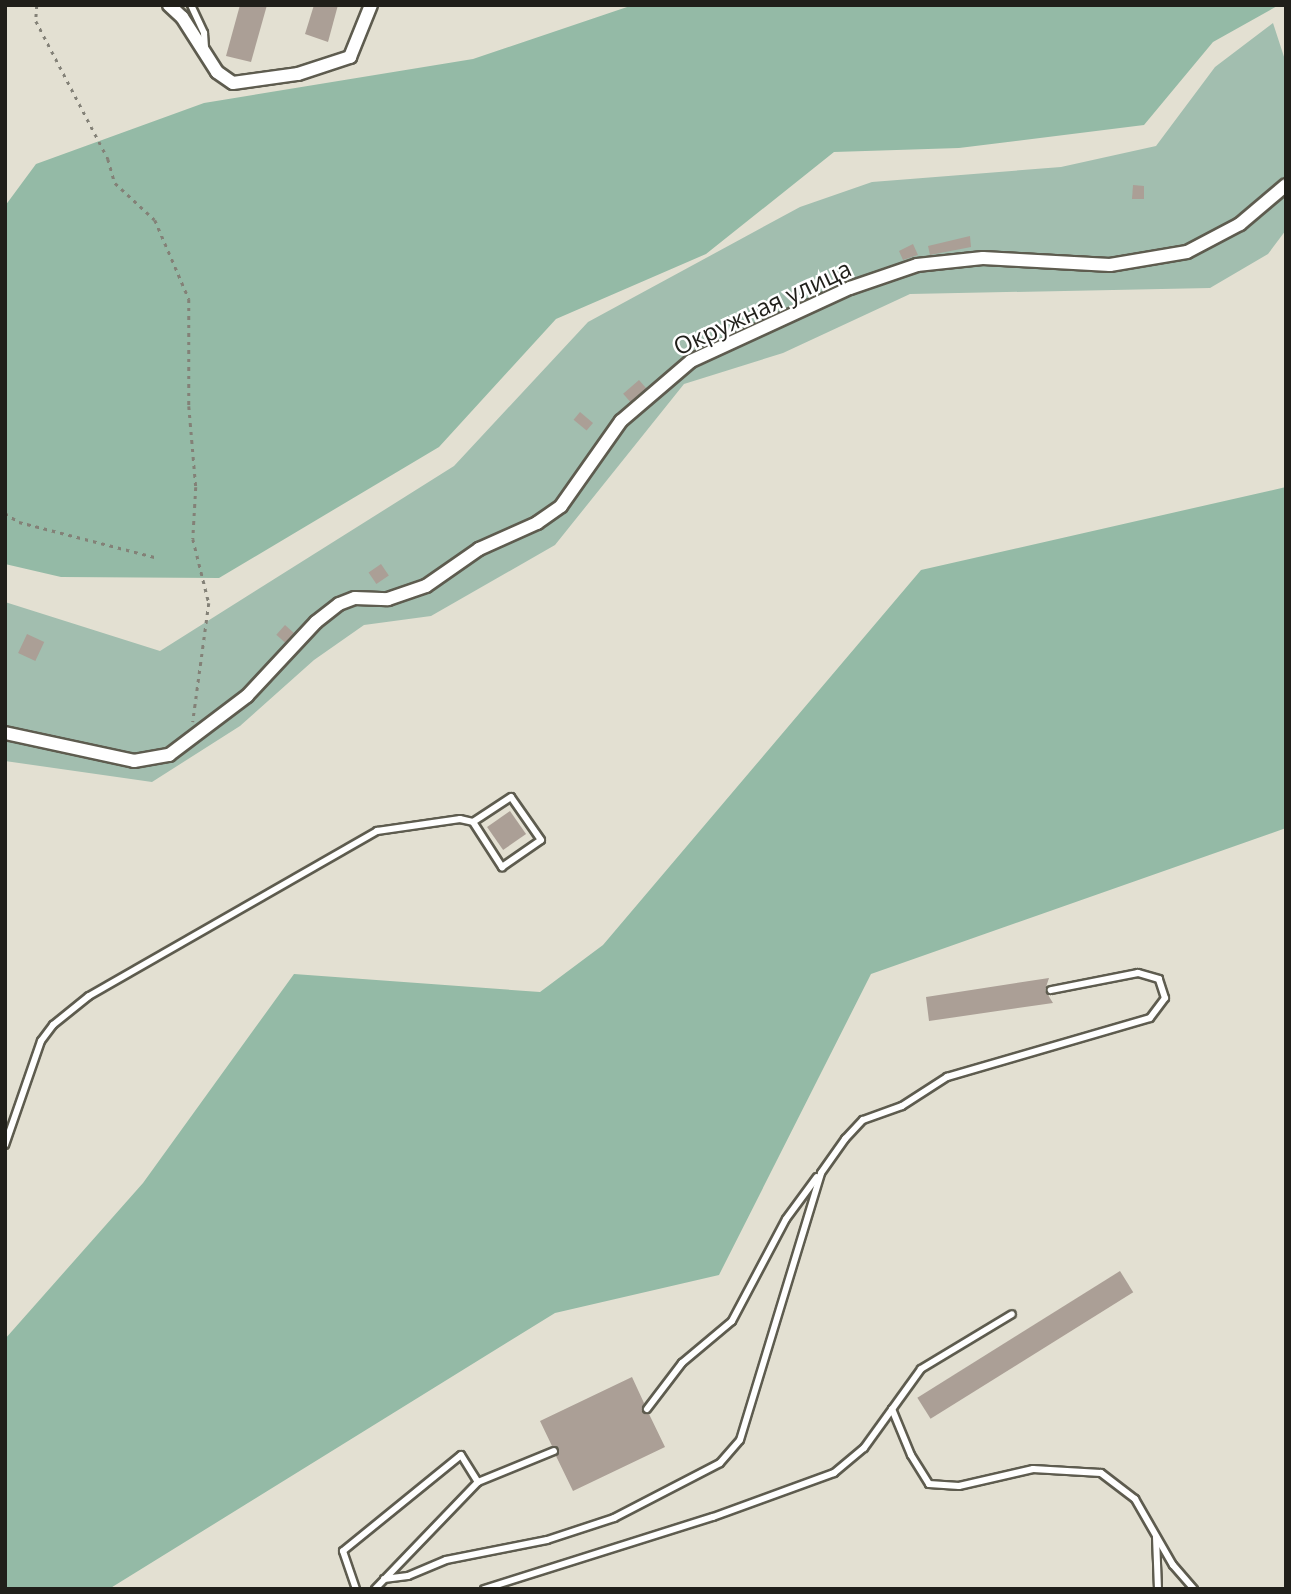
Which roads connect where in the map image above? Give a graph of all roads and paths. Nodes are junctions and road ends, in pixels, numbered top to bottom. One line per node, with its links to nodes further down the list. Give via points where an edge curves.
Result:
1 (37, 5): 10 (path, via 37,21 108,159 115,183 155,219 189,299 189,406 196,487 193,539 209,603)
2 (169, 5): 5 (street)
3 (191, 5): 5 (lane, via 204,33)
4 (371, 5): 5 (street, via 350,57 298,74 233,83 217,72)
5 (205, 52)
6 (1286, 185): 10 (street, Окружная улица, via 1240,224 1187,252 1110,265 983,258 917,265 850,288 691,361 621,421 561,506 537,523 479,549 426,586 388,599 355,598 339,604 316,622 247,696)
7 (5, 513): 8 (path, via 43,529)
8 (158, 558)
9 (5, 733): 10 (street, Окружная улица, via 134,761 169,755)
10 (191, 741)
11 (473, 822): 11 (lane, via 511,797 541,840 502,867); 13 (lane, via 460,819 377,831 354,841 89,996 52,1025 41,1041)
12 (1051, 990): 14 (lane, via 1138,973 1159,979 1165,998 1150,1018 947,1077 902,1106 863,1120)
13 (5, 1145)
14 (821, 1173): 16 (lane, via 786,1219 732,1321 682,1363); 21 (lane, via 740,1440 720,1463 614,1518 547,1540 446,1560 408,1576)
15 (1012, 1314): 17 (lane, via 920,1369)
16 (647, 1409)
17 (892, 1409): 20 (lane, via 929,1484 960,1486 1033,1469 1101,1473 1135,1499); 24 (lane, via 864,1448 834,1473 713,1517)
18 (554, 1451): 19 (lane)
19 (478, 1482): 21 (lane); 22 (lane, via 461,1455 343,1551)
20 (1156, 1535): 25 (lane); 26 (lane)
21 (384, 1579): 23 (lane)
22 (356, 1589)
23 (375, 1589)
24 (484, 1589)
25 (1158, 1589)
26 (1194, 1589)

